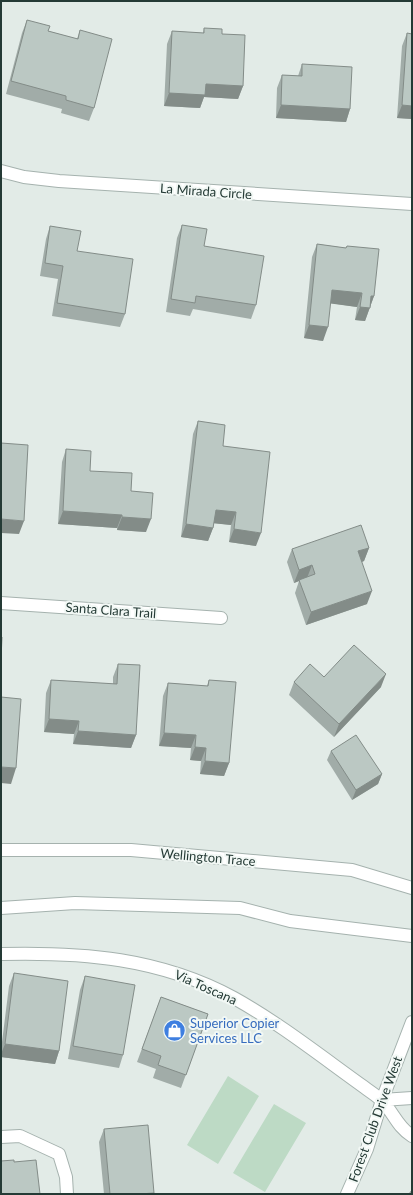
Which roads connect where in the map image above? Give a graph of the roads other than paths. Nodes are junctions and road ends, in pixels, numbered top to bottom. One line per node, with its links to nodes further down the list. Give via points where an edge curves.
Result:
1 (1, 171): 2 (street, La Mirada Circle, via 24,177 59,181)
2 (412, 204)
3 (1, 603): 4 (street, Santa Clara Trail)
4 (221, 618)
5 (1, 850): 6 (street, Wellington Trace, via 131,850 352,870)
6 (412, 888)
7 (1, 908): 8 (street, via 75,903 240,908 290,921)
8 (412, 936)
9 (1, 954): 12 (street, Via Toscana, via 111,958 158,967 189,977 233,997 260,1014)
10 (412, 1022): 12 (street, Forest Club Drive West)
11 (412, 1098): 12 (street)
12 (382, 1100): 13 (street, via 404,1132); 16 (street, Forest Club Drive West, via 367,1149)
13 (412, 1136)
14 (1, 1137): 15 (street, via 20,1136 59,1154 66,1177)
15 (66, 1194)
16 (347, 1194)

